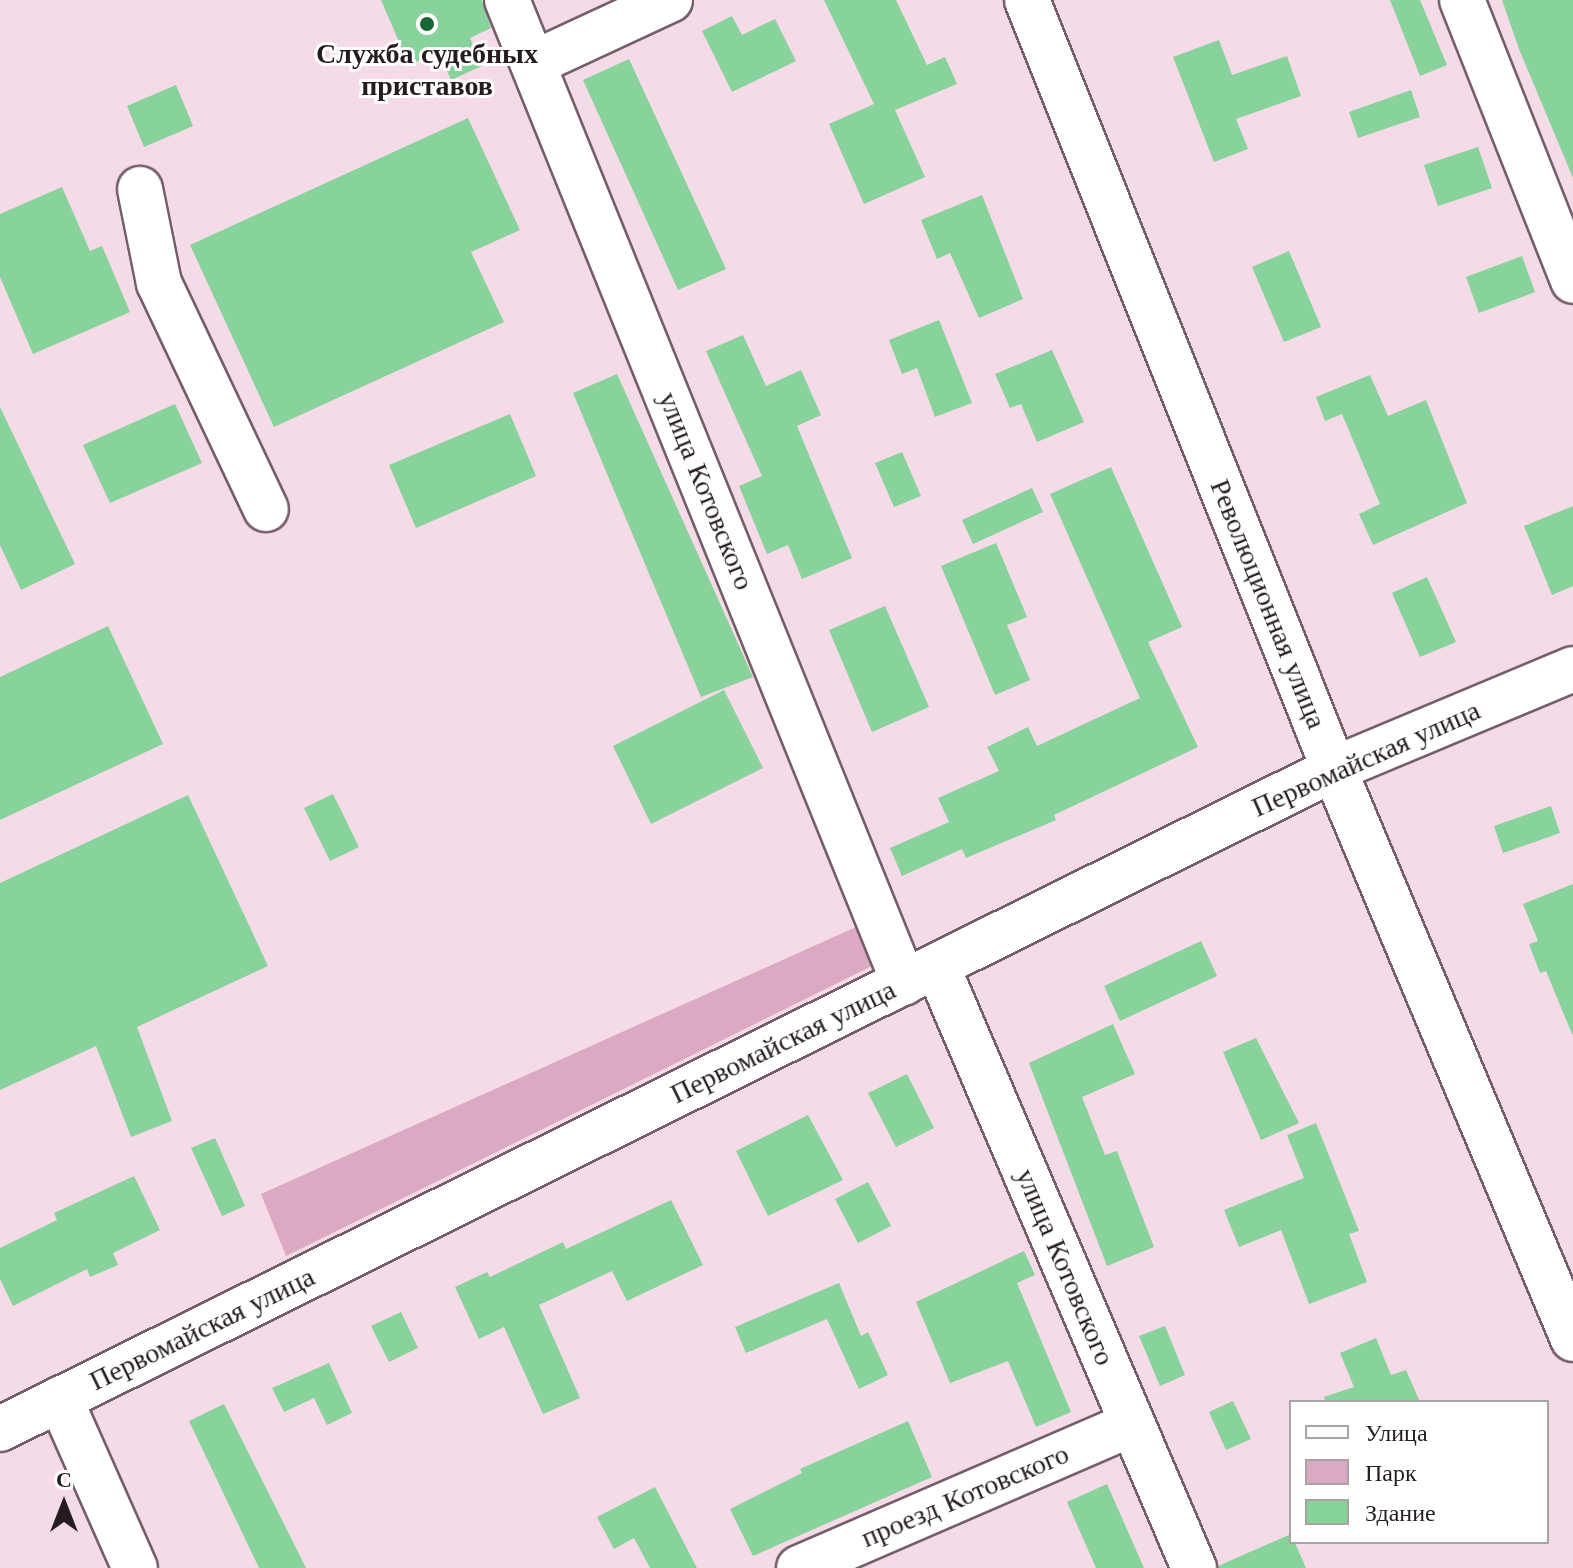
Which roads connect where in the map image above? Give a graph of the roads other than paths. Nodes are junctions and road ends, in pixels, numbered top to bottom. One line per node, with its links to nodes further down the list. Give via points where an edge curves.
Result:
1 (507, 0): 5 (street, улица Котовского)
2 (670, 0): 5 (street)
3 (1027, 0): 10 (street, Революционная улица)
4 (1462, 0): 7 (street)
5 (534, 63): 11 (street, улица Котовского)
6 (140, 189): 8 (street, via 159,283)
7 (1573, 281)
8 (266, 509)
9 (1573, 669): 10 (street, Первомайская улица)
10 (1334, 769): 11 (street, Первомайская улица); 12 (street, Революционная улица)
11 (920, 974): 13 (street, Первомайская улица); 14 (street, улица Котовского)
12 (1573, 1339)
13 (60, 1399): 15 (street, Первомайская улица); 16 (street)
14 (1132, 1424): 17 (street, проезд Котовского); 18 (street, улица Котовского)
15 (0, 1429)
16 (135, 1568)
17 (799, 1568)
18 (1194, 1568)

